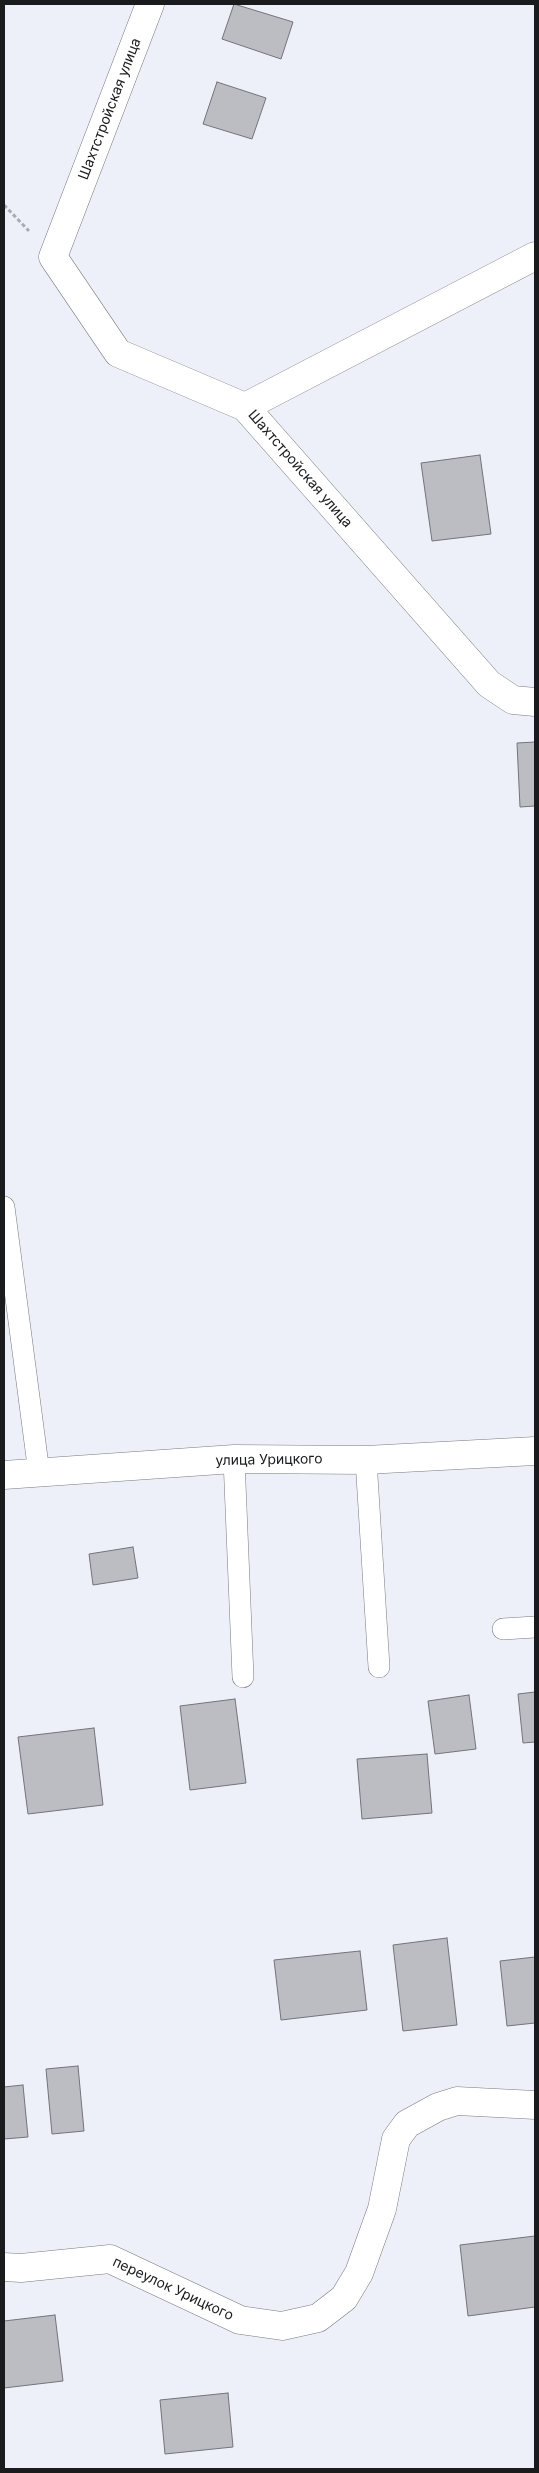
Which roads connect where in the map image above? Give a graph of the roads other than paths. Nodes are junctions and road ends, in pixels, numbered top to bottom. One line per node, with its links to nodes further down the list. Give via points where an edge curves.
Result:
1 (150, 4): 3 (street, Шахтстройская улица, via 53,256 118,353)
2 (533, 252): 3 (street)
3 (245, 407): 4 (street, Шахтстройская улица, via 489,684 513,700)
4 (535, 702)
5 (4, 1207): 9 (lane)
6 (535, 1451): 8 (street, улица Урицкого)
7 (234, 1459): 8 (street, улица Урицкого); 9 (street, улица Урицкого); 14 (lane)
8 (366, 1460): 13 (lane)
9 (39, 1473): 10 (street, улица Урицкого)
10 (4, 1475)
11 (535, 1627): 12 (lane)
12 (503, 1629)
13 (379, 1667)
14 (243, 1676)
15 (535, 2105): 16 (street, переулок Урицкого, via 457,2101 407,2124 396,2139 382,2209 359,2273 344,2298 318,2318 282,2326 240,2320 110,2259)
16 (4, 2267)

